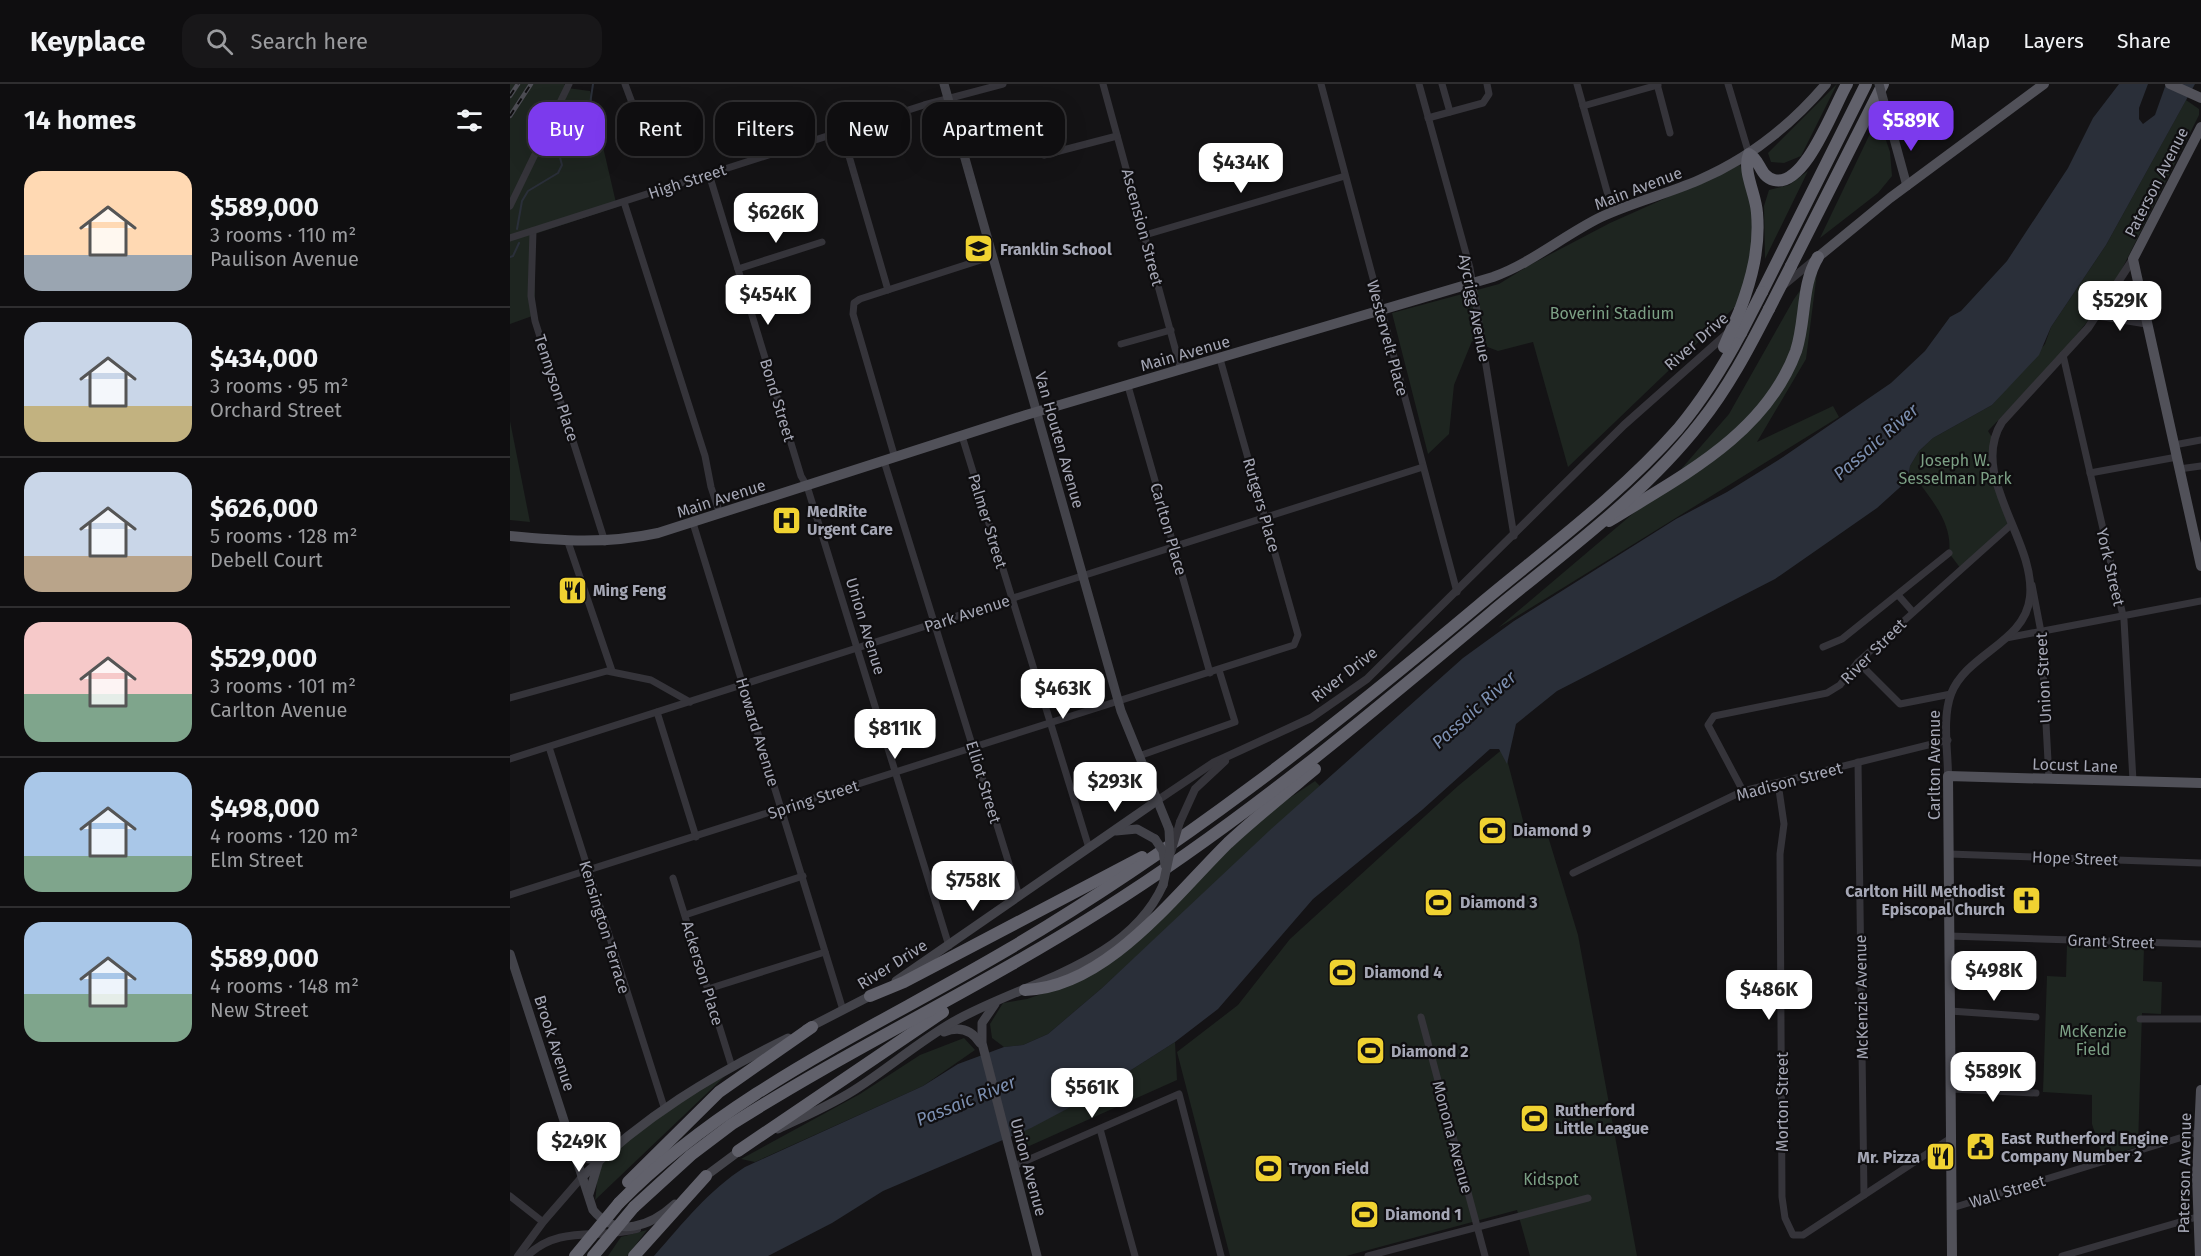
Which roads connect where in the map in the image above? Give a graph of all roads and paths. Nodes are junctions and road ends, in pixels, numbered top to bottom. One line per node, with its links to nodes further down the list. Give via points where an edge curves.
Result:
1 (569, 84): 37 (street)
2 (625, 84): 21 (street)
3 (944, 84): 20 (main road, Van Houten Avenue)
4 (1003, 84): 20 (street, High Street)
5 (1103, 84): 28 (street, Ascension Street)
6 (1321, 84): 34 (street, Westervelt Place)
7 (1419, 84): 25 (street, Aycrigg Avenue)
8 (1442, 84): 24 (street)
9 (1487, 84): 24 (street, via 1489,94 1483,103)
10 (1577, 84): 22 (street)
11 (1728, 84): 31 (street)
12 (1826, 84): 31 (main road, Main Avenue)
13 (1847, 84): 31 (highway, via 1808,159 1793,177 1780,181 1768,177)
14 (1866, 84): 59 (highway, bridge, via 1741,333)
15 (1881, 84): 35 (main road, bridge); 79 (highway, bridge, via 1770,309 1732,377 1699,425 1661,467)
16 (2170, 84): 19 (main road)
17 (1657, 85): 22 (street); 27 (street)
18 (2039, 86): 35 (main road, River Drive)
19 (2198, 97)
20 (948, 98): 23 (street, High Street); 43 (main road, Van Houten Avenue)
21 (632, 102)
22 (1583, 105): 38 (street)
23 (910, 110)
24 (1450, 112): 25 (street)
25 (1428, 118): 47 (street, Aycrigg Avenue)
26 (2201, 127): 45 (main road, Paterson Avenue)
27 (1670, 133)
28 (1118, 136): 30 (street); 40 (street, Ascension Street)
29 (827, 137): 33 (street, High Street)
30 (1065, 150)
31 (1749, 154): 38 (main road, Main Avenue, via 1699,180); 59 (highway, bridge, via 1746,165 1755,199 1757,240 1752,274 1724,347)
32 (849, 156): 48 (street)
33 (709, 174): 36 (street, High Street); 46 (street, Bond Street)
34 (1345, 176): 40 (street); 49 (street, Westervelt Place)
35 (1907, 186): 44 (main road, River Drive)
36 (624, 202): 39 (street, High Street); 70 (street)
37 (510, 206)
38 (1612, 213): 47 (main road, Main Avenue, via 1560,239 1509,272)
39 (533, 231): 41 (street, High Street); 78 (street, Tennyson Place, via 531,296 535,321)
40 (1145, 235): 52 (street, Ascension Street)
41 (510, 238)
42 (822, 243): 46 (street)
43 (993, 256): 48 (street); 58 (main road, Van Houten Avenue)
44 (1818, 257): 75 (street, River Drive, via 1625,424); 79 (highway, via 1809,276 1796,351 1783,379 1760,411 1714,454)
45 (2133, 260): 50 (street, Carlton Avenue); 51 (main road, Paterson Avenue)
46 (738, 269): 69 (street, Bond Street)
47 (1473, 283): 49 (main road, Main Avenue); 75 (street, Aycrigg Avenue)
48 (888, 290): 64 (street, Elliot Street, via 854,303)
49 (1381, 311): 55 (main road, Main Avenue); 65 (street, Westervelt Place)
50 (2098, 316): 51 (street); 54 (street, Carlton Avenue)
51 (2146, 324): 62 (main road, Paterson Avenue)
52 (1171, 330): 53 (street); 56 (street, Ascension Street)
53 (1121, 344)
54 (2063, 356): 68 (street, York Street); 73 (street, Carlton Avenue, via 2002,422 1993,439 1992,469)
55 (1220, 359): 56 (main road, Main Avenue); 71 (street, Rutgers Place)
56 (1181, 370): 57 (main road, Main Avenue)
57 (1128, 386): 58 (main road, Main Avenue); 80 (street, Carlton Place)
58 (1037, 412): 60 (main road, Main Avenue); 83 (main road, Van Houten Avenue)
59 (1688, 416): 125 (highway, via 1651,457 1577,522 1347,715)
60 (962, 436): 64 (main road, Main Avenue); 87 (street, Palmer Street)
61 (2201, 440): 62 (street)
62 (2174, 445): 63 (main road, Paterson Avenue)
63 (2177, 457): 67 (main road, Paterson Avenue); 68 (street)
64 (890, 459): 69 (main road, Main Avenue); 91 (street, Elliot Street)
65 (1423, 466): 71 (street, Park Avenue); 85 (street, Westervelt Place)
66 (2201, 466): 67 (street)
67 (2179, 469): 76 (main road, Paterson Avenue)
68 (2090, 473): 90 (street, York Street)
69 (807, 486): 70 (main road, Main Avenue); 96 (street, Union Avenue)
70 (720, 514): 72 (main road, Main Avenue)
71 (1266, 517): 80 (street, Park Avenue); 94 (street, Rutgers Place, via 1298,635 1298,641)
72 (693, 523): 78 (main road, Main Avenue); 102 (street, Howard Avenue)
73 (2012, 524): 84 (street, Carlton Avenue); 89 (street, River Street)
74 (510, 536): 77 (main road, Main Avenue)
75 (1514, 536): 85 (street, River Drive)
76 (2198, 539): 82 (main road, Paterson Avenue)
77 (568, 542): 78 (main road, Main Avenue); 99 (street)
78 (605, 542)
79 (1573, 544): 101 (highway)
80 (1175, 547): 83 (street, Park Avenue); 100 (street, Carlton Place)
81 (1949, 553): 86 (street)
82 (2201, 566)
83 (1083, 576): 87 (street, Park Avenue); 106 (main road, Van Houten Avenue)
84 (2029, 579): 92 (street, Union Street); 93 (street, Carlton Avenue, via 2031,593 2026,613)
85 (1457, 592): 112 (street, River Drive, via 1351,692 1311,717)
86 (1898, 595): 89 (street); 95 (street, via 1842,639)
87 (1012, 599): 91 (street, Park Avenue); 108 (street, Palmer Street)
88 (2201, 601): 90 (street)
89 (1913, 612): 97 (street, River Street)
90 (2123, 616): 92 (street); 119 (street, York Street)
91 (935, 624): 96 (street, Park Avenue); 111 (street, Elliot Street)
92 (2041, 632): 93 (street); 118 (street, Union Street)
93 (2005, 639): 103 (street, Carlton Avenue, via 1964,673)
94 (1288, 647): 98 (street, Spring Street)
95 (1823, 647)
96 (857, 649): 102 (street, Park Avenue); 116 (street, Union Avenue)
97 (1858, 662): 103 (street, via 1900,704); 122 (street, River Street, via 1840,685 1827,693 1714,716 1708,725)
98 (1219, 670): 100 (street, Spring Street); 113 (street, via 1235,722)
99 (612, 671): 104 (street); 105 (street, via 651,680)
100 (1210, 673): 106 (street, Spring Street)
101 (1416, 676): 145 (highway, via 1212,836 1112,904); 147 (highway, via 1343,746 1229,842 1136,937 1077,975 1047,987)
102 (743, 685): 105 (street, Park Avenue); 124 (street, Howard Avenue)
103 (1951, 694): 109 (street, Carlton Avenue)
104 (510, 698)
105 (690, 702): 107 (street, Park Avenue)
106 (1118, 702): 108 (street, Spring Street); 113 (main road, Van Houten Avenue)
107 (657, 712): 110 (street, Park Avenue); 127 (street)
108 (1051, 724): 111 (street, Spring Street); 128 (street, Palmer Street)
109 (1948, 740): 115 (street, Madison Street); 117 (street, Carlton Avenue)
110 (549, 747): 114 (street, Park Avenue); 132 (street, Kensington Terrace)
111 (974, 748): 116 (street, Spring Street); 138 (street, Elliot Street)
112 (1235, 754): 123 (street, River Drive, via 1203,769); 130 (street, bridge, via 1195,789)
113 (1139, 756): 123 (main road, Van Houten Avenue)
114 (510, 759)
115 (1858, 762): 120 (street, Madison Street); 174 (street, McKenzie Avenue)
116 (896, 773): 124 (street, Spring Street); 142 (street, Union Avenue)
117 (1948, 776): 118 (main road, Locust Lane); 129 (main road, Carlton Avenue)
118 (2049, 779): 119 (main road, Locust Lane)
119 (2133, 781): 121 (main road, Locust Lane)
120 (1778, 783): 122 (street, Madison Street); 174 (street, Morton Street, via 1785,824 1780,854 1782,1197 1787,1226 1798,1236)
121 (2201, 783)
122 (1743, 791): 133 (street, Madison Street)
123 (1158, 800): 126 (main road, River Drive); 130 (main road, Van Houten Avenue, bridge, via 1168,829)
124 (782, 809): 127 (street, Spring Street); 134 (street, Howard Avenue)
125 (1203, 823): 148 (highway, via 904,982); 177 (highway, via 1054,922 724,1113)
126 (1108, 834): 128 (main road, River Drive); 136 (main road, bridge, via 1130,828 1155,839 1164,858)
127 (696, 837): 132 (street, Spring Street)
128 (1089, 848): 138 (main road, River Drive)
129 (1949, 854): 131 (street, Hope Street); 140 (main road, Carlton Avenue)
130 (1169, 860): 136 (main road, Van Houten Avenue, bridge)
131 (2201, 863)
132 (588, 870): 137 (street, Spring Street); 163 (street, Kensington Terrace)
133 (1573, 873)
134 (803, 876): 139 (street); 143 (street, Howard Avenue)
135 (673, 878): 139 (street, Ackerson Place)
136 (1163, 885): 147 (main road, via 1148,912 1120,937)
137 (510, 895)
138 (1019, 896): 142 (main road, River Drive)
139 (685, 915): 146 (street, Ackerson Place)
140 (1949, 936): 141 (street, Grant Street); 151 (main road, Carlton Avenue)
141 (2201, 944)
142 (949, 946): 148 (main road, River Drive)
143 (825, 952): 146 (street); 150 (street, Howard Avenue)
144 (510, 954): 167 (main road, Brook Avenue)
145 (995, 974): 168 (highway); 188 (highway, bridge, via 746,1115 691,1155 634,1207)
146 (708, 989): 159 (street, Ackerson Place)
147 (1025, 990): 149 (main road)
148 (870, 996): 150 (main road, River Drive)
149 (999, 1000): 157 (main road, via 958,1019); 158 (main road, via 982,1023)
150 (843, 1010): 156 (main road, River Drive)
151 (1950, 1011): 153 (street); 160 (main road, Carlton Avenue)
152 (1421, 1017): 183 (street, Monona Avenue)
153 (2036, 1017)
154 (2140, 1019): 155 (street)
155 (2201, 1019)
156 (812, 1027): 159 (main road, River Drive); 177 (highway, via 719,1092)
157 (915, 1047): 158 (main road, via 947,1031 961,1029 972,1033); 168 (main road, via 846,1096)
158 (983, 1050): 170 (main road, Union Avenue)
159 (732, 1067): 163 (main road, River Drive)
160 (1951, 1089): 162 (street); 166 (main road, Carlton Avenue)
161 (2201, 1090): 165 (main road, Paterson Avenue)
162 (2036, 1093)
163 (664, 1107): 169 (main road, River Drive)
164 (1100, 1129): 170 (street); 191 (street); 192 (street, via 1179,1094)
165 (2199, 1132): 175 (main road, Paterson Avenue); 179 (street, Wall Street)
166 (1951, 1138): 174 (street); 179 (main road, Carlton Avenue)
167 (574, 1145): 169 (main road, via 589,1159); 172 (main road, Brook Avenue)
168 (738, 1151): 171 (main road)
169 (605, 1155): 172 (main road, River Drive); 178 (main road, via 592,1177)
170 (1014, 1166): 190 (main road, Union Avenue)
171 (706, 1176): 181 (main road); 189 (highway)
172 (582, 1177): 178 (main road, Brook Avenue); 182 (street)
173 (510, 1196): 182 (street)
174 (1864, 1196)
175 (2199, 1196): 180 (main road, Paterson Avenue)
176 (1588, 1198): 183 (street)
177 (616, 1201): 187 (highway, bridge)
178 (590, 1202): 181 (main road, via 598,1216 613,1225 630,1227)
179 (1952, 1208): 195 (main road, Carlton Avenue)
180 (2198, 1217): 196 (street); 197 (main road, Paterson Avenue)
181 (656, 1219): 186 (street, via 630,1231 555,1237)
182 (543, 1222): 185 (street)
183 (1478, 1228): 184 (street); 194 (street, Monona Avenue)
184 (1394, 1253): 193 (street)
185 (518, 1256)
186 (527, 1256)
187 (575, 1256)
188 (593, 1256)
189 (634, 1256)
190 (1037, 1256)
191 (1135, 1256)
192 (1221, 1256)
193 (1368, 1256)
194 (1485, 1256)
195 (1952, 1256)
196 (2062, 1256)
197 (2200, 1256)

